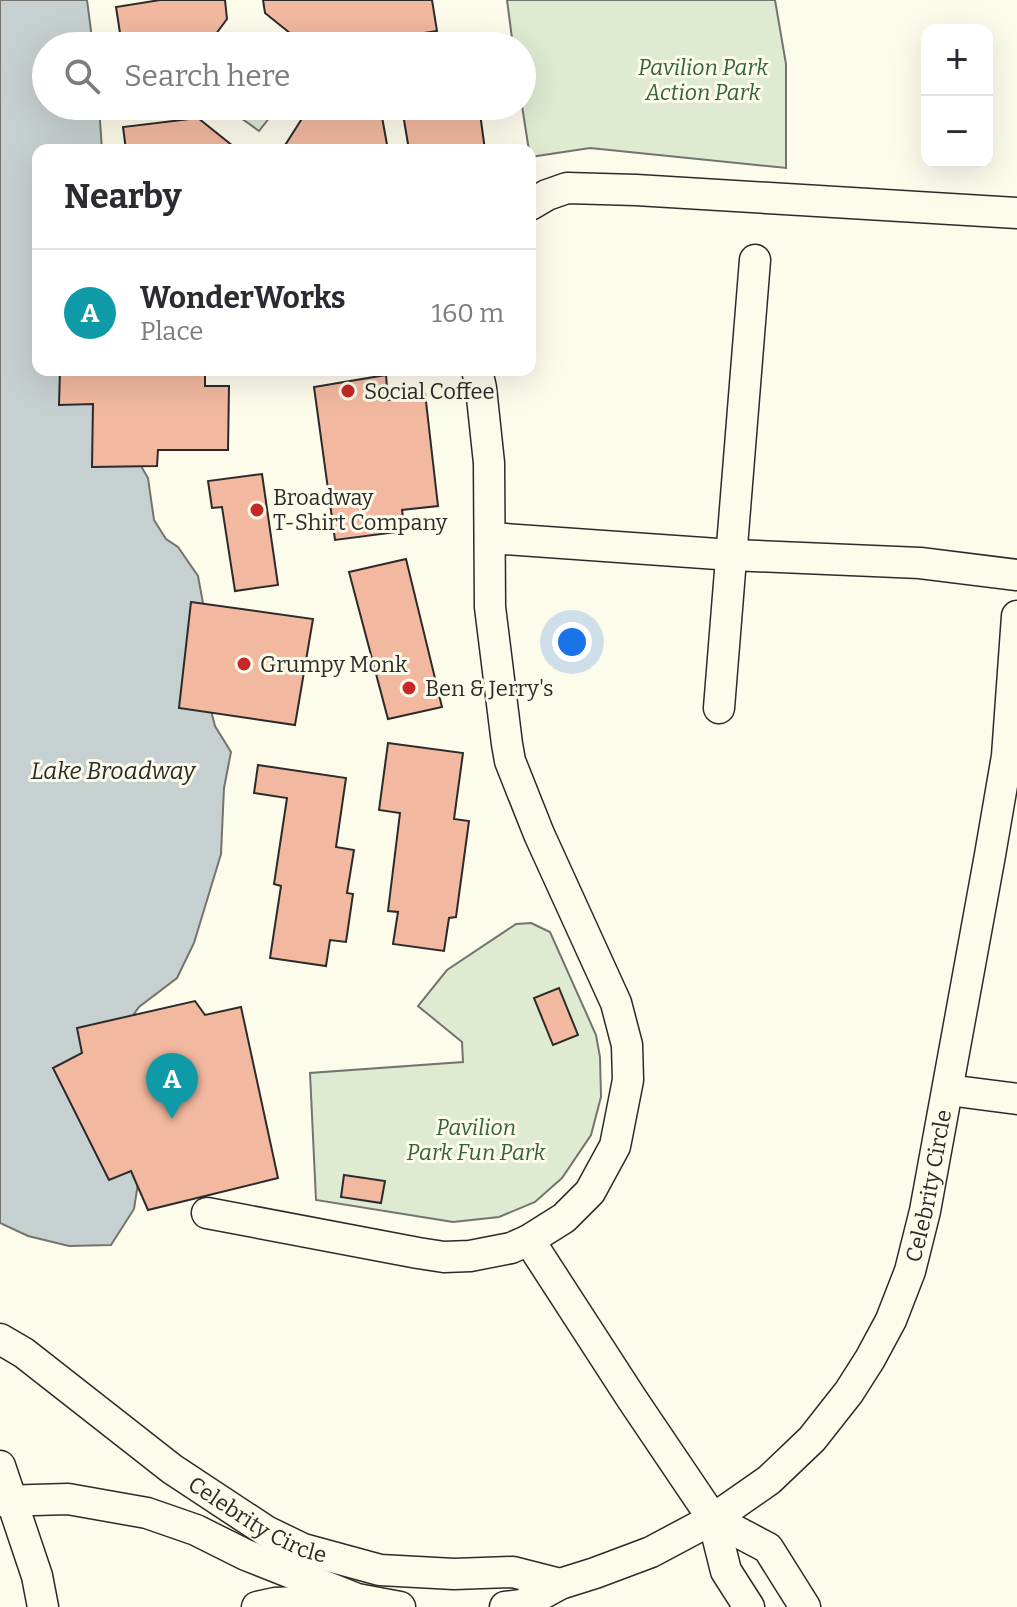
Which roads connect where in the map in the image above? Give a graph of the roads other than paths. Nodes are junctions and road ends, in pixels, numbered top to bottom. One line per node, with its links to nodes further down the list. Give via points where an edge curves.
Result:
1 (536, 201): 2 (street, via 567,188)
2 (1017, 213)
3 (755, 260): 6 (street)
4 (478, 376): 5 (street, via 489,463)
5 (490, 538): 6 (street); 13 (street, via 490,607 510,761 616,1003 627,1045 628,1080 615,1146 590,1192 552,1227)
6 (732, 555): 7 (street, via 920,563); 9 (street)
7 (1017, 575)
8 (1017, 616): 10 (street, Celebrity Circle, via 1007,756)
9 (719, 708)
10 (948, 1090): 11 (street); 17 (street, Celebrity Circle, via 910,1271 870,1359 812,1439 769,1480)
11 (1017, 1099)
12 (207, 1213): 13 (street, via 444,1257 490,1253)
13 (529, 1240): 17 (street)
14 (0, 1339): 18 (street, Celebrity Circle, via 172,1469 303,1549 380,1570 513,1572)
15 (0, 1466): 16 (street)
16 (6, 1501): 19 (street, Celebrity Circle, via 68,1499 147,1513); 20 (street, via 37,1576)
17 (713, 1519): 18 (street, Celebrity Circle, via 651,1552); 24 (street, via 726,1571); 25 (street, via 768,1548)
18 (560, 1584): 23 (street, Celebrity Circle, via 522,1605)
19 (357, 1599): 21 (street); 22 (street, Celebrity Circle)
20 (43, 1607)
21 (257, 1607)
22 (400, 1607)
23 (505, 1607)
24 (749, 1607)
25 (805, 1607)

